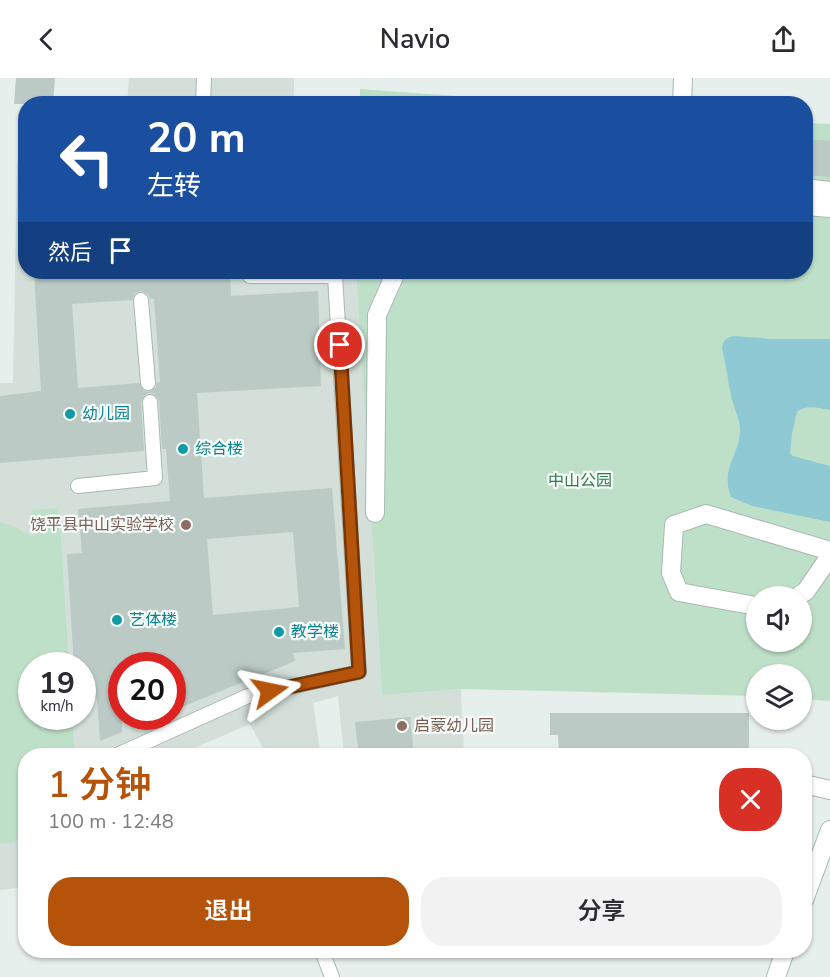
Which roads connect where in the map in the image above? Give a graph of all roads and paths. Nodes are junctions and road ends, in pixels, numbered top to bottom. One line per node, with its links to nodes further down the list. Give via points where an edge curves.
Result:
1 (204, 78): 3 (lane)
2 (683, 78): 4 (street)
3 (203, 96)
4 (682, 96)
5 (813, 189): 6 (street)
6 (830, 191)
7 (813, 207): 8 (street)
8 (830, 208)
9 (335, 279): 20 (lane, via 359,672 248,696)
10 (393, 279): 15 (street, via 377,315)
11 (141, 300): 12 (lane)
12 (148, 383)
13 (150, 402): 14 (lane, via 155,478)
14 (78, 486)
15 (375, 513)
16 (830, 551): 19 (street, via 706,514 674,525 671,573 679,592)
17 (830, 556): 18 (street)
18 (809, 586)
19 (746, 604)
20 (133, 748)
21 (812, 786): 22 (street)
22 (830, 790)
23 (830, 830): 24 (street)
24 (812, 878)
25 (325, 958): 27 (lane)
26 (783, 958): 28 (street)
27 (332, 977)
28 (776, 977)

